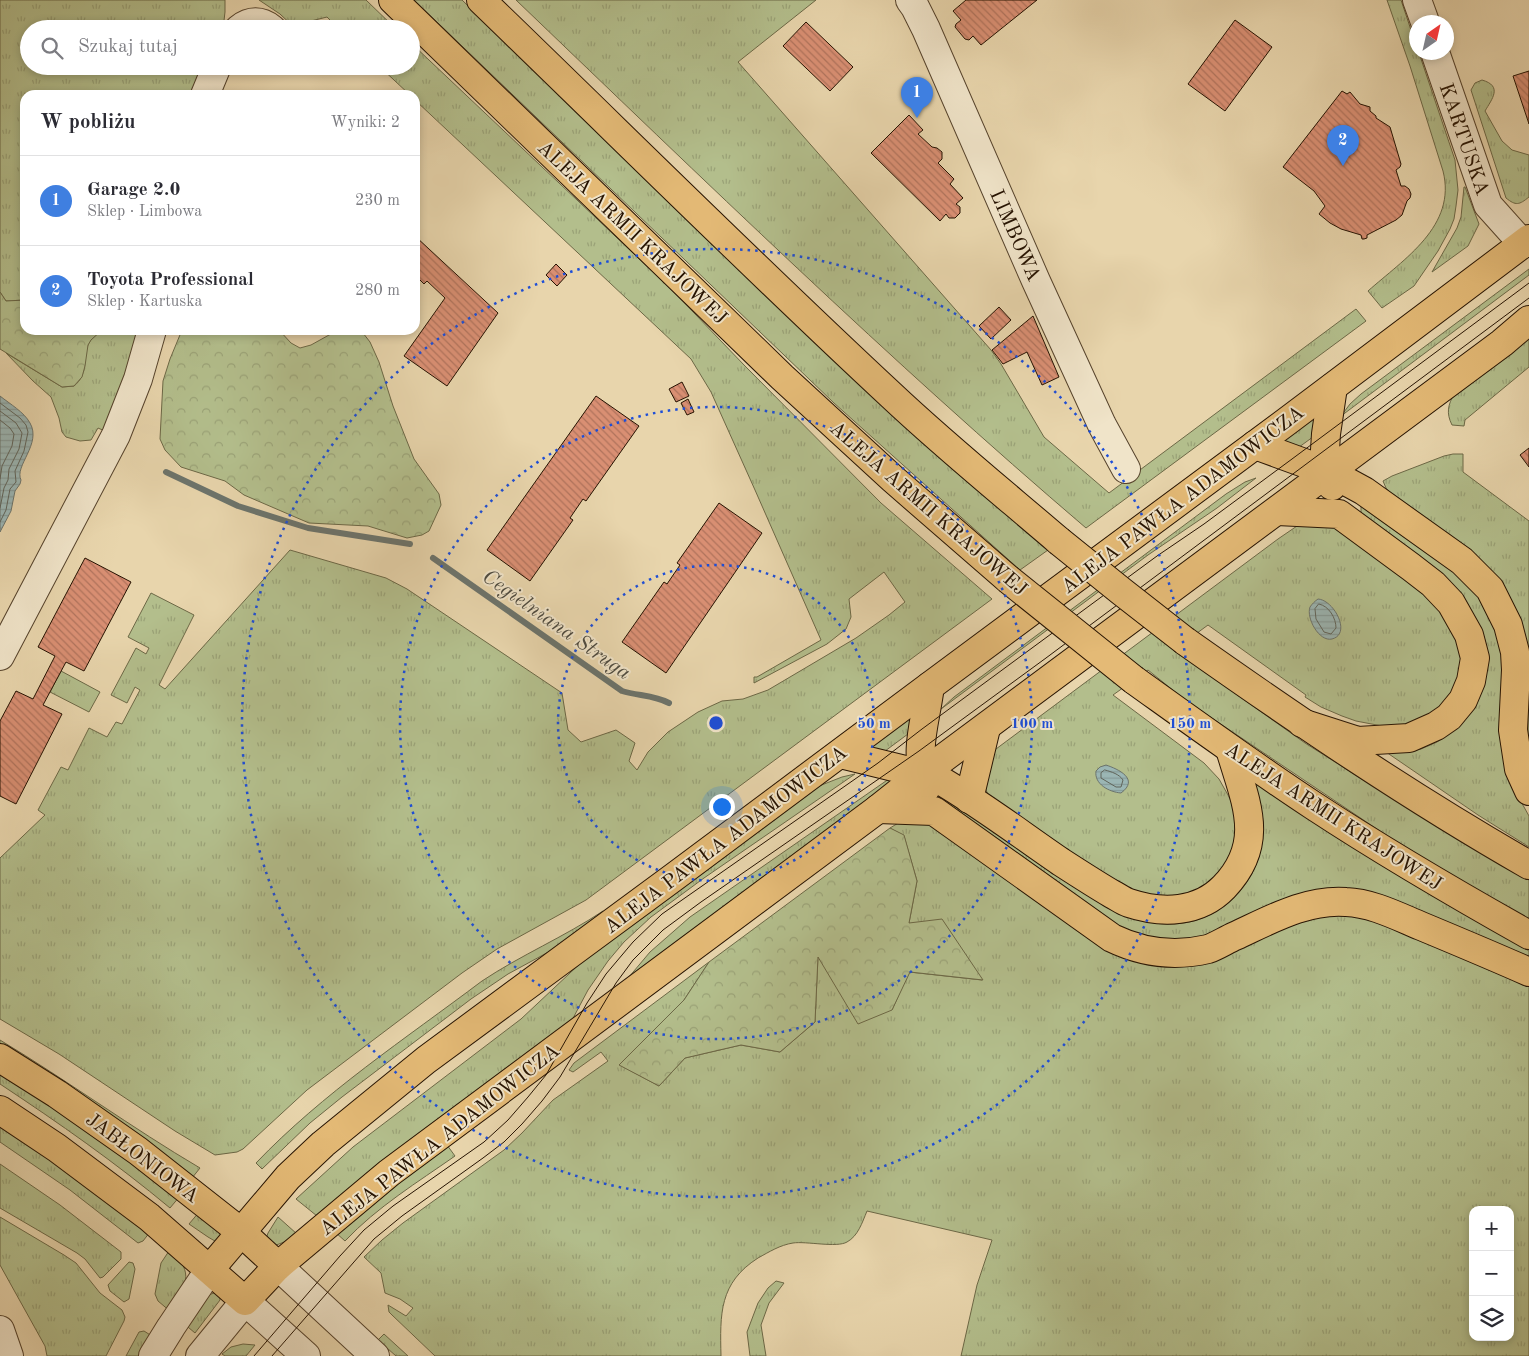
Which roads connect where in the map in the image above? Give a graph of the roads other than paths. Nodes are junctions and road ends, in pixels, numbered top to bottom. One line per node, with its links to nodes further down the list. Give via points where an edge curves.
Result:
1 (393, 0): 6 (main road, ALEJA ARMII KRAJOWEJ, bridge)
2 (481, 0): 24 (main road, bridge, via 892,397 1121,591 1185,641)
3 (910, 0): 17 (street, LIMBOWA, via 926,29 1102,425)
4 (1417, 0): 5 (street)
5 (1422, 15)
6 (414, 20)
7 (420, 26): 26 (main road, ALEJA ARMII KRAJOWEJ, bridge, via 782,377 899,484 1008,579 1134,680)
8 (1438, 60): 11 (street, KARTUSKA, via 1488,205)
9 (214, 75): 10 (street)
10 (206, 90)
11 (1526, 241): 14 (main road, ALEJA PAWŁA ADAMOWICZA)
12 (1529, 320): 15 (main road, ALEJA PAWŁA ADAMOWICZA)
13 (151, 335): 22 (street, via 116,435)
14 (1333, 387): 16 (main road, ALEJA PAWŁA ADAMOWICZA); 18 (main road, via 1325,450)
15 (1369, 442): 18 (main road, ALEJA PAWŁA ADAMOWICZA); 19 (main road)
16 (1255, 445): 18 (main road); 23 (main road, ALEJA PAWŁA ADAMOWICZA)
17 (1126, 468)
18 (1329, 472): 19 (main road); 20 (main road, ALEJA PAWŁA ADAMOWICZA); 21 (main road)
19 (1364, 491): 29 (main road, via 1462,561 1490,589 1508,625 1515,652 1513,730 1519,769)
20 (1277, 511): 21 (main road); 25 (main road, ALEJA PAWŁA ADAMOWICZA)
21 (1339, 514): 24 (main road, via 1433,584 1451,603 1469,635 1474,658 1471,681 1463,700 1449,717 1409,738 1358,741)
22 (0, 656)
23 (930, 686): 27 (main road, ALEJA PAWŁA ADAMOWICZA); 28 (main road, via 922,729)
24 (1302, 723): 33 (main road, via 1433,808)
25 (986, 728): 28 (main road, ALEJA PAWŁA ADAMOWICZA); 30 (main road)
26 (1230, 749): 30 (main road, via 1247,809 1249,843 1236,875 1217,895 1192,907 1156,910 1128,902 1089,881); 34 (main road, ALEJA ARMII KRAJOWEJ, via 1384,851)
27 (840, 754): 28 (main road); 38 (main road, ALEJA PAWŁA ADAMOWICZA, via 426,1060 323,1144 288,1177)
28 (922, 774): 30 (main road, via 938,779); 31 (main road, ALEJA PAWŁA ADAMOWICZA); 32 (main road)
29 (1529, 791)
30 (969, 799)
31 (878, 809): 32 (main road); 39 (main road, ALEJA PAWŁA ADAMOWICZA, via 389,1173)
32 (934, 811): 35 (main road, via 1112,938 1151,952 1180,953 1209,948 1289,912 1316,903 1346,902 1374,907)
33 (1529, 865)
34 (1529, 935)
35 (1529, 972)
36 (0, 1058): 38 (main road, JABŁONIOWA, via 138,1150)
37 (0, 1110): 40 (main road, via 149,1217)
38 (241, 1232): 39 (main road, JABŁONIOWA); 40 (main road, ALEJA PAWŁA ADAMOWICZA)
39 (278, 1266): 41 (main road, ALEJA PAWŁA ADAMOWICZA); 47 (street)
40 (210, 1270): 41 (main road); 44 (street)
41 (245, 1301): 45 (street); 46 (street)
42 (0, 1330): 43 (street)
43 (9, 1356)
44 (153, 1356)
45 (200, 1356)
46 (306, 1356)
47 (375, 1356)

